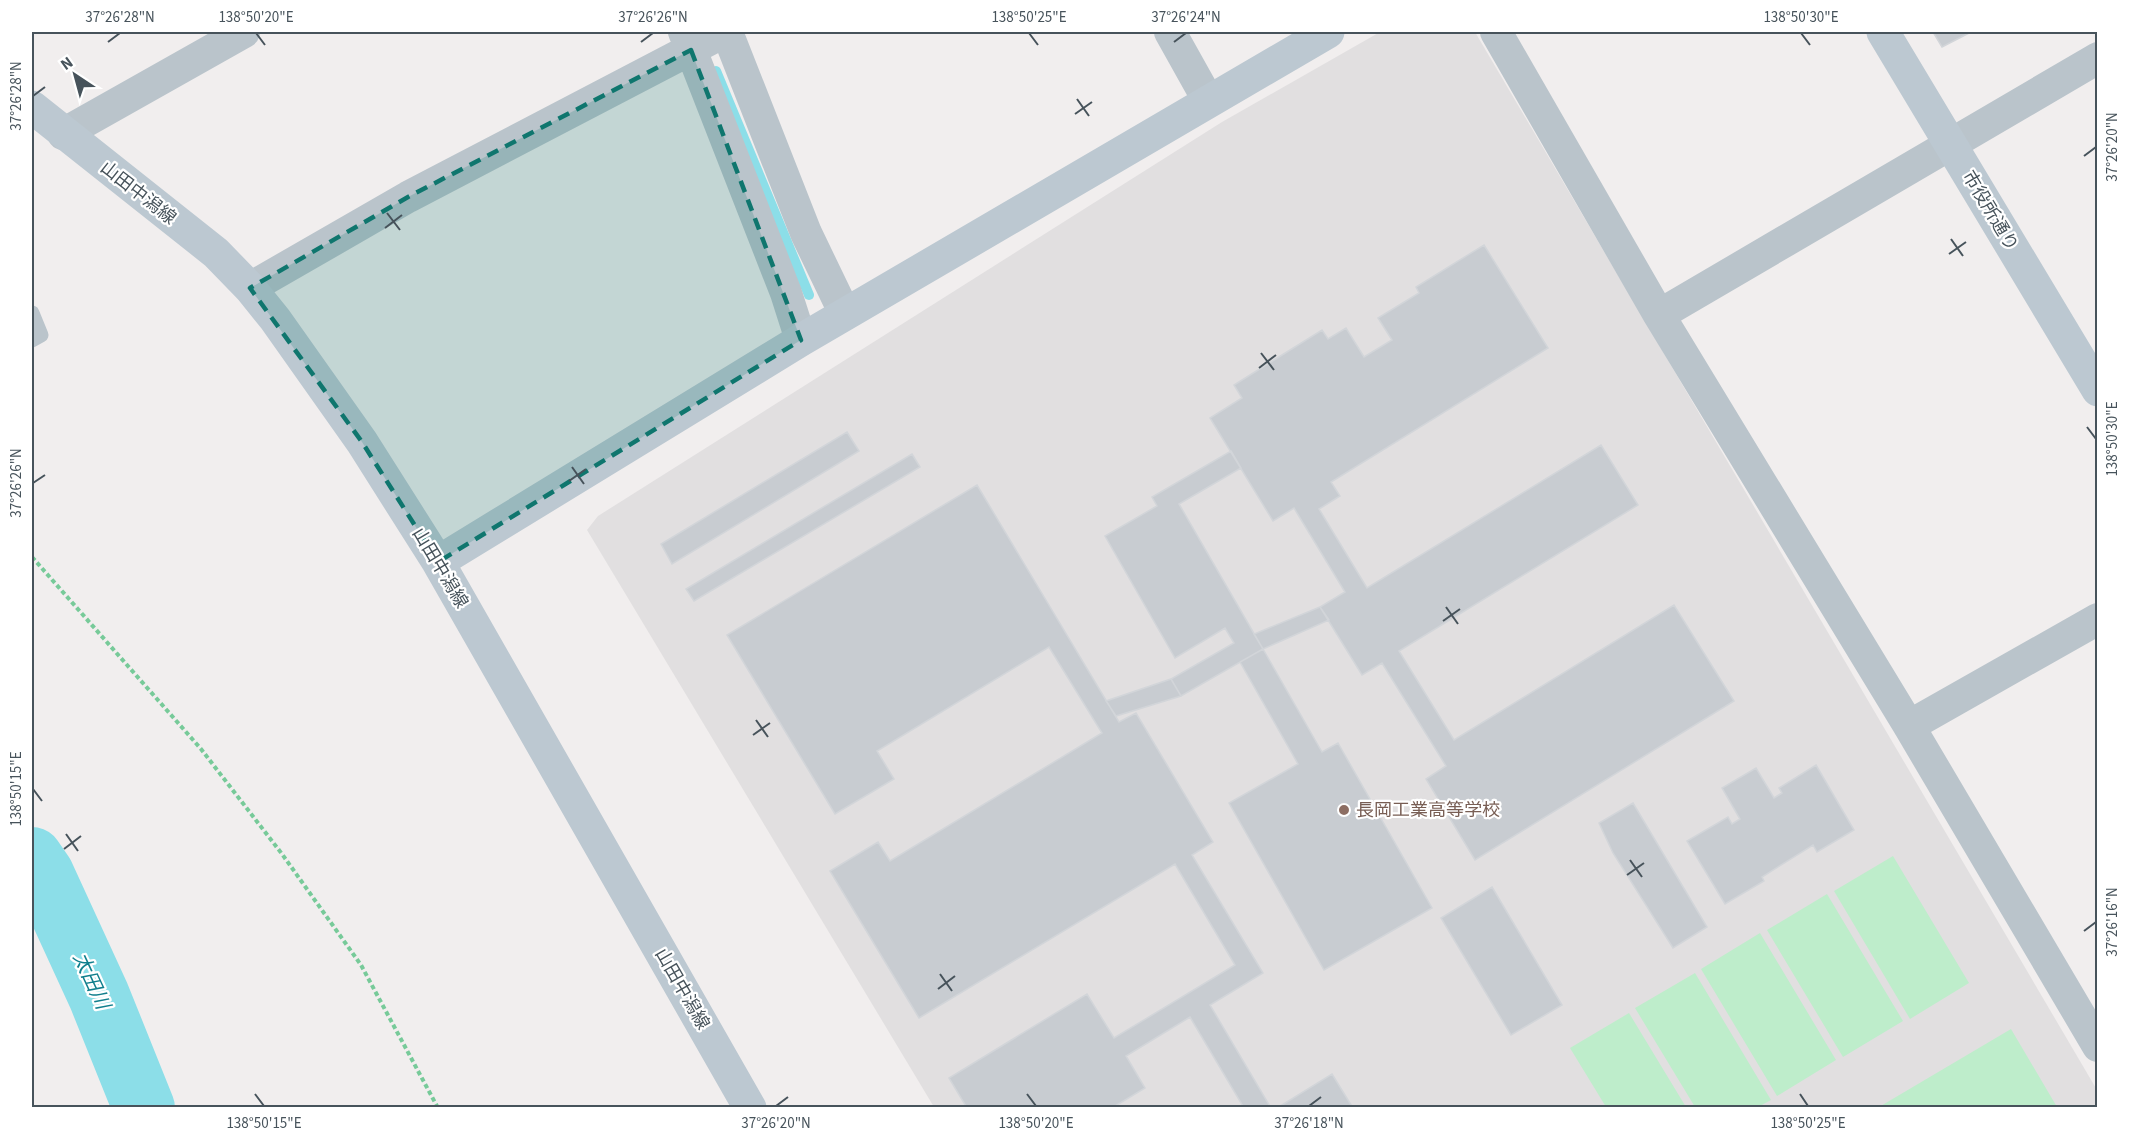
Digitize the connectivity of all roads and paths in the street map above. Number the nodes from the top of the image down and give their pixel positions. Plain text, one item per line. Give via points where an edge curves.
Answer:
1 (244, 32) edge
2 (726, 32) edge
3 (1170, 32) edge
4 (1328, 32) edge
5 (1496, 32) edge
6 (1883, 32) edge
7 (688, 41) edge
8 (2097, 58) edge
9 (1208, 100) junction
10 (32, 107) edge
11 (63, 134) junction
12 (1950, 145) junction
13 (250, 288) junction
14 (32, 313) edge
15 (845, 314) junction
16 (1659, 315) junction
17 (32, 340) edge
18 (801, 340) junction
19 (2097, 390) edge
20 (32, 557) edge
21 (438, 562) junction
22 (2097, 619) edge
23 (1909, 726) junction
24 (2097, 1046) edge
25 (438, 1107) edge
26 (750, 1107) edge

1 - 11 street
2 - 7 street
2 - 15 street via 806,233
3 - 9 street
4 - 9 street
5 - 16 street
6 - 12 street, 市役所通り
7 - 13 street
7 - 18 street
8 - 12 street
9 - 15 street
10 - 11 street, 山田中潟線
11 - 13 street, 山田中潟線 via 216,253
12 - 16 street
12 - 19 street, 市役所通り
13 - 21 street, 山田中潟線 via 362,441
14 - 17 lane via 41,336
15 - 18 street
16 - 23 street
18 - 21 street
20 - 25 path via 201,749 282,854 361,965
21 - 26 street, 山田中潟線
22 - 23 street
23 - 24 street

